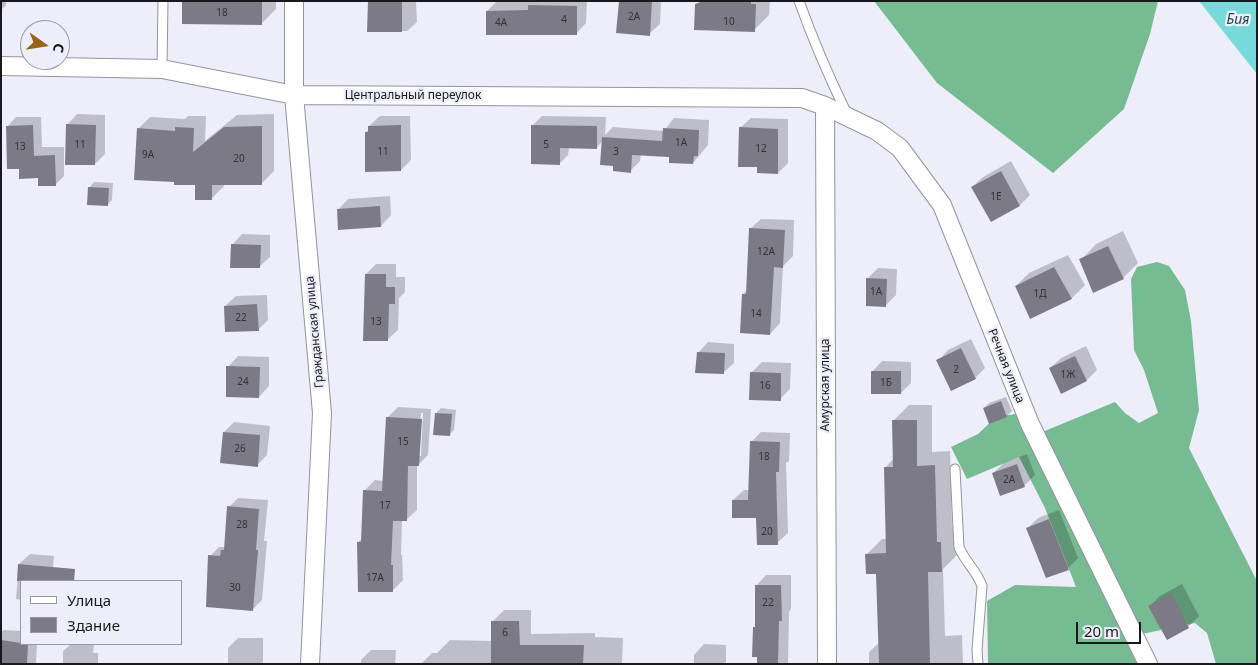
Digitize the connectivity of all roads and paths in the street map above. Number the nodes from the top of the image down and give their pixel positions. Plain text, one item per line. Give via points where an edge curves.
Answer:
1 (163, 1) edge
2 (294, 1) edge
3 (799, 1) edge
4 (1, 66) edge
5 (162, 69) junction
6 (294, 95) junction
7 (825, 106) junction
8 (848, 116) junction
9 (955, 469) dead end
10 (310, 664) edge
11 (827, 664) edge
12 (978, 664) edge
13 (1148, 664) edge

1 - 5 lane
2 - 6 street, Гражданская улица
3 - 8 lane via 822,62
4 - 5 street, Центральный переулок
5 - 6 street, Центральный переулок
6 - 7 street, Центральный переулок via 802,98
6 - 10 street, Гражданская улица via 322,413
7 - 8 street, Речная улица
7 - 11 street, Амурская улица
8 - 13 street, Речная улица via 900,148 942,205 1030,424
9 - 12 lane via 959,547 982,586

